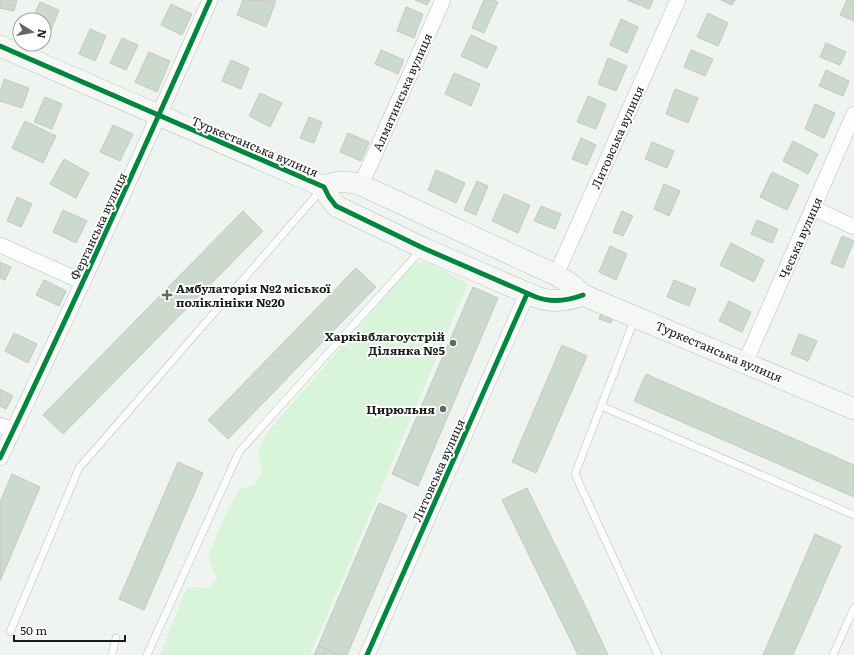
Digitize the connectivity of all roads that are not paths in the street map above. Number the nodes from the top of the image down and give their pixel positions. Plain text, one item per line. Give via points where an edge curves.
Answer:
1 (210, 0) edge
2 (443, 0) edge
3 (678, 0) edge
4 (0, 46) edge
5 (854, 114) edge
6 (159, 116) junction
7 (361, 185) junction
8 (324, 187) junction
9 (813, 208) junction
10 (854, 227) edge
11 (0, 245) edge
12 (423, 248) junction
13 (556, 275) junction
14 (84, 282) junction
15 (528, 294) junction
16 (583, 295) junction
17 (636, 316) junction
18 (746, 363) junction
19 (601, 406) junction
20 (854, 409) edge
21 (7, 428) edge
22 (0, 458) edge
23 (854, 515) edge
24 (854, 608) edge
25 (10, 632) dead end
26 (116, 638) dead end
27 (112, 655) edge
28 (147, 655) edge
29 (367, 655) edge
30 (658, 655) edge
31 (833, 655) edge

1 - 6 street, Ферганська вулиця
2 - 7 street, Алматинська вулиця
3 - 13 street, Литовська вулиця
4 - 6 street, Туркестанська вулиця
5 - 9 street, Чеська вулиця
6 - 8 street, Туркестанська вулиця
6 - 14 street, Ферганська вулиця
7 - 8 street, Туркестанська вулиця via 339,181
7 - 13 street, Туркестанська вулиця
8 - 12 street, Туркестанська вулиця via 336,206
8 - 25 lane via 79,468
9 - 10 street
9 - 18 street, Чеська вулиця
11 - 14 street
12 - 15 street, Туркестанська вулиця
12 - 28 lane via 239,452
13 - 16 street, Туркестанська вулиця
14 - 21 street, Ферганська вулиця
15 - 16 street, Туркестанська вулиця via 555,301
15 - 29 street, Литовська вулиця
16 - 17 street, Туркестанська вулиця
17 - 18 street, Туркестанська вулиця
17 - 19 lane
18 - 20 street, Туркестанська вулиця
19 - 23 lane
19 - 30 lane via 575,474
21 - 22 street, Ферганська вулиця
24 - 31 lane
26 - 27 lane

